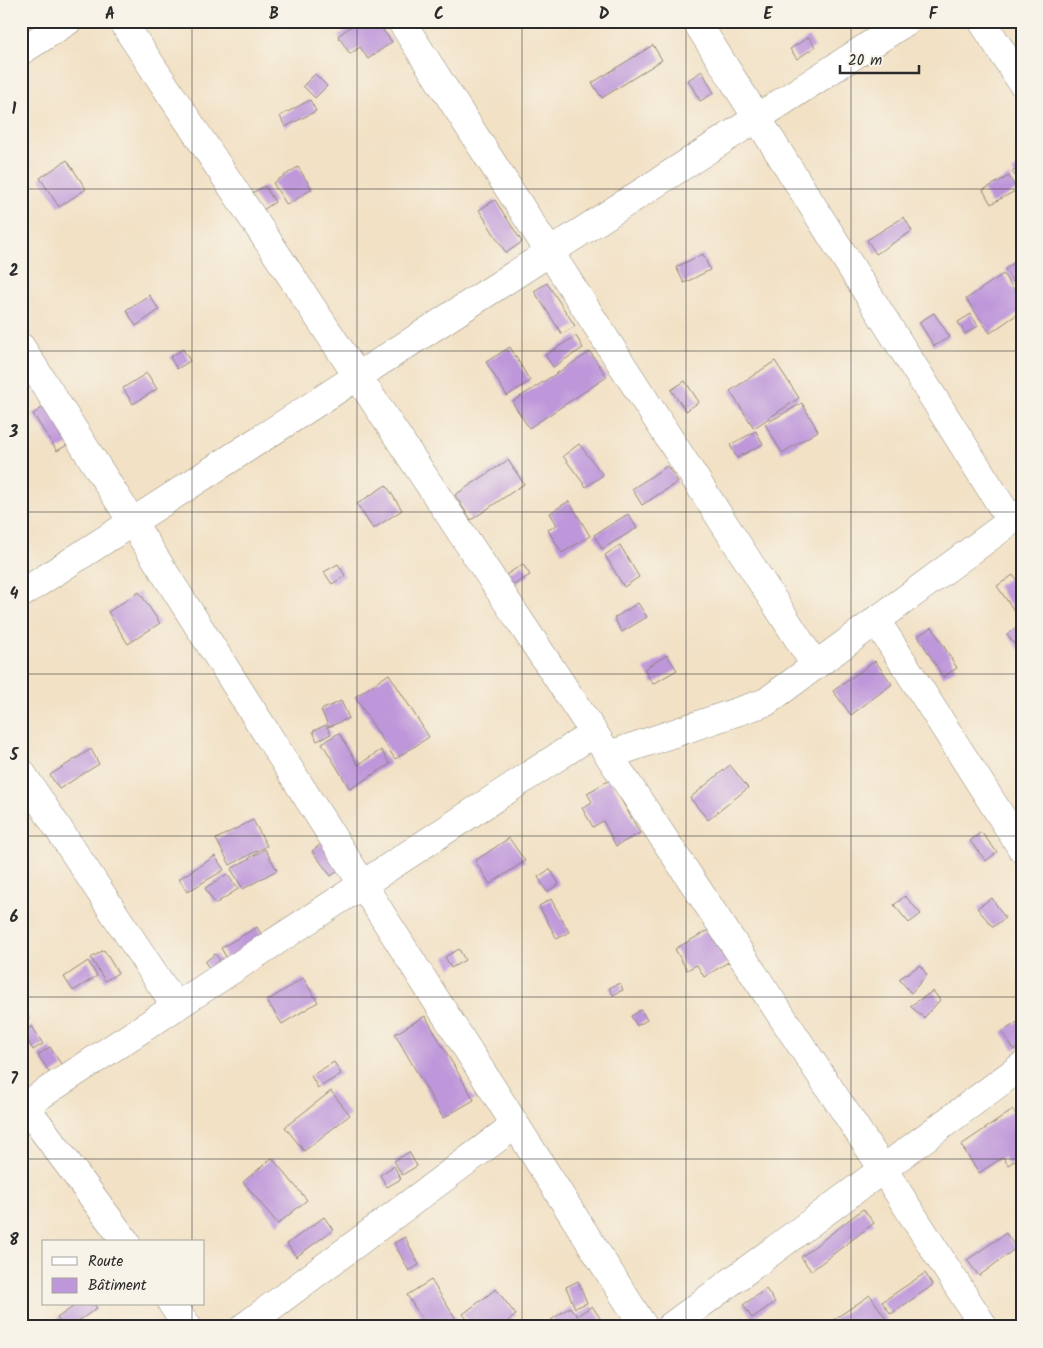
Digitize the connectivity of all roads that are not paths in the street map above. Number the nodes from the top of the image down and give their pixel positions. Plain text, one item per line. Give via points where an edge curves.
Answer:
1 (68, 21) edge
2 (122, 21) edge
3 (401, 21) edge
4 (696, 21) edge
5 (908, 21) edge
6 (982, 21) edge
7 (21, 51) edge
8 (1022, 83) edge
9 (757, 118) junction
10 (550, 252) junction
11 (21, 347) edge
12 (358, 376) junction
13 (1017, 517) edge
14 (133, 522) junction
15 (21, 594) edge
16 (876, 620) junction
17 (815, 665) junction
18 (601, 744) junction
19 (21, 772) edge
20 (1022, 849) edge
21 (363, 885) junction
22 (176, 1007) junction
23 (1022, 1066) edge
24 (23, 1107) edge
25 (515, 1125) junction
26 (883, 1169) junction
27 (124, 1240) edge
28 (173, 1306) edge
29 (188, 1327) edge
30 (244, 1327) edge
31 (644, 1327) edge
32 (670, 1327) edge
33 (984, 1327) edge

1 - 7 street
2 - 12 street
3 - 10 street
4 - 9 street
5 - 9 street
6 - 8 street
9 - 10 street
9 - 13 street
10 - 12 street
10 - 17 street
11 - 14 street
12 - 14 street
12 - 18 street
13 - 16 street
14 - 15 street
14 - 21 street
16 - 17 street
16 - 20 street
17 - 18 street via 766,702
18 - 21 street
18 - 26 street
19 - 22 street
21 - 22 street
21 - 25 street
22 - 24 street
23 - 26 street
24 - 27 street
25 - 30 street
25 - 31 street
26 - 32 street
26 - 33 street
28 - 29 street

